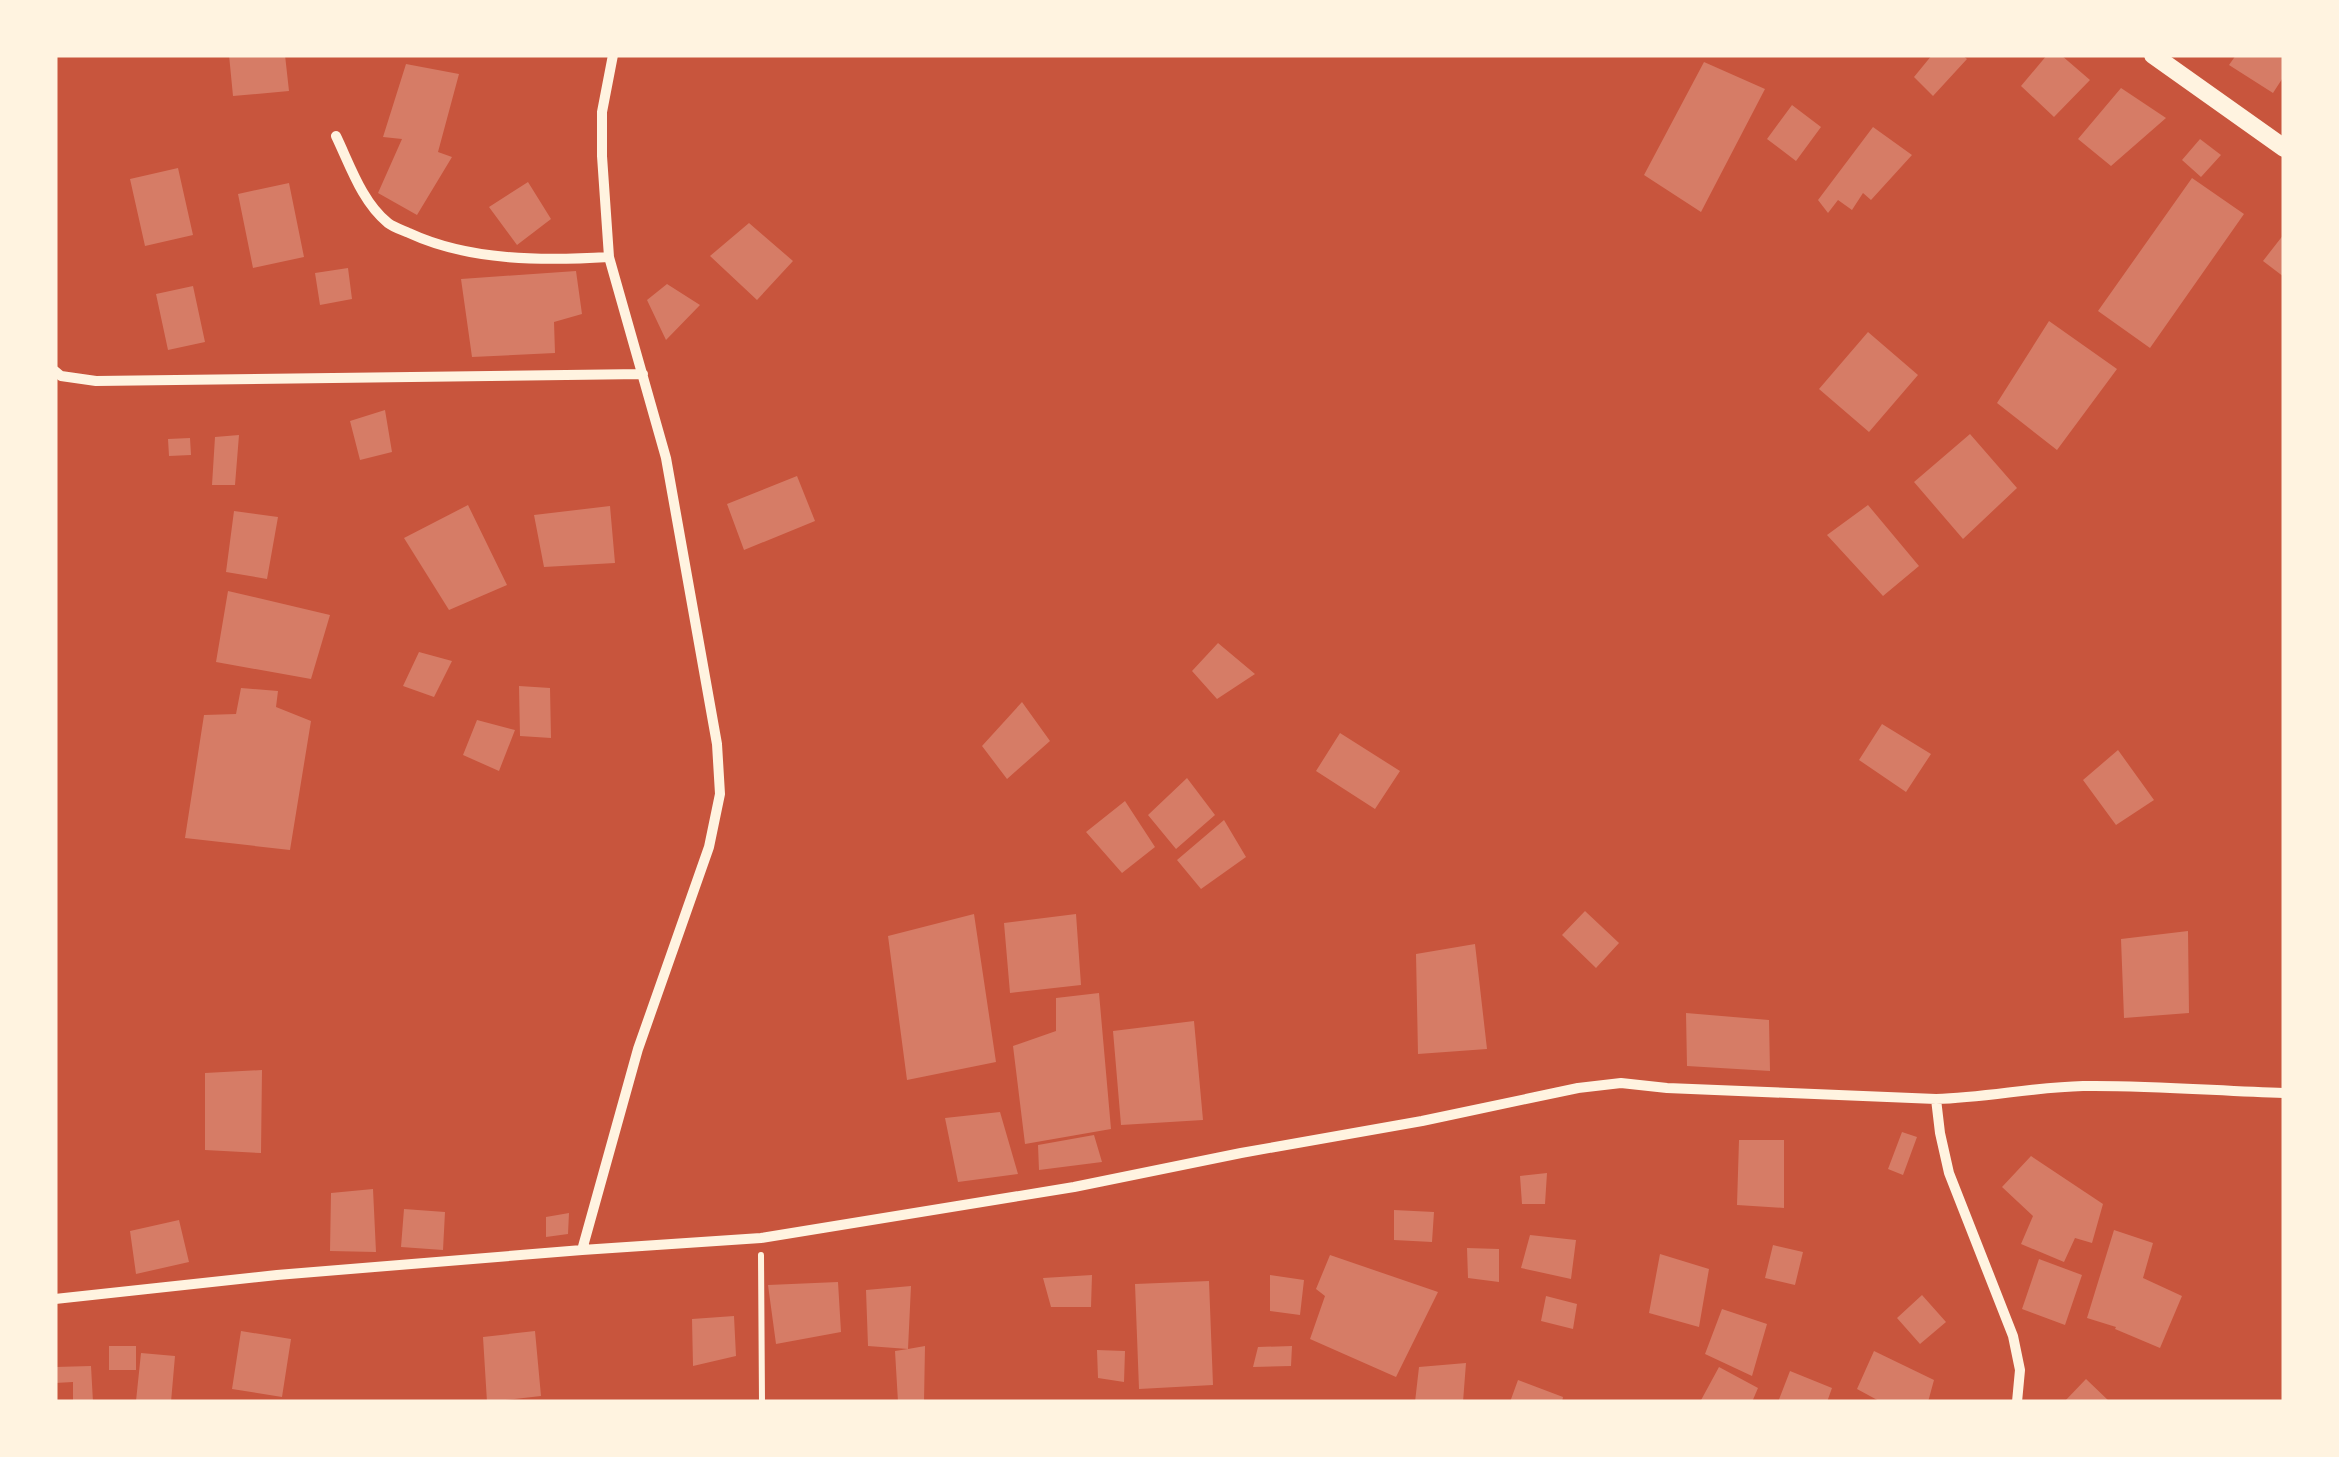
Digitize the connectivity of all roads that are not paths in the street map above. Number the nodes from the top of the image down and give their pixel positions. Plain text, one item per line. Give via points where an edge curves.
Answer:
1 (613, 55) edge
2 (2153, 55) edge
3 (336, 136) dead end
4 (2284, 148) edge
5 (609, 257) junction
6 (55, 371) edge
7 (643, 374) junction
8 (2284, 1092) edge
9 (1936, 1100) junction
10 (582, 1250) junction
11 (55, 1299) edge
12 (2017, 1402) edge

1 - 5 street via 602,112
2 - 4 street
3 - 5 street via 367,199 389,224 421,239 510,257
5 - 7 street
6 - 7 street via 96,381
7 - 10 street via 666,458 720,794
8 - 9 street via 2080,1086
9 - 10 street via 1621,1083 1074,1187 761,1238
9 - 12 street via 1949,1173 2013,1336
10 - 11 street

